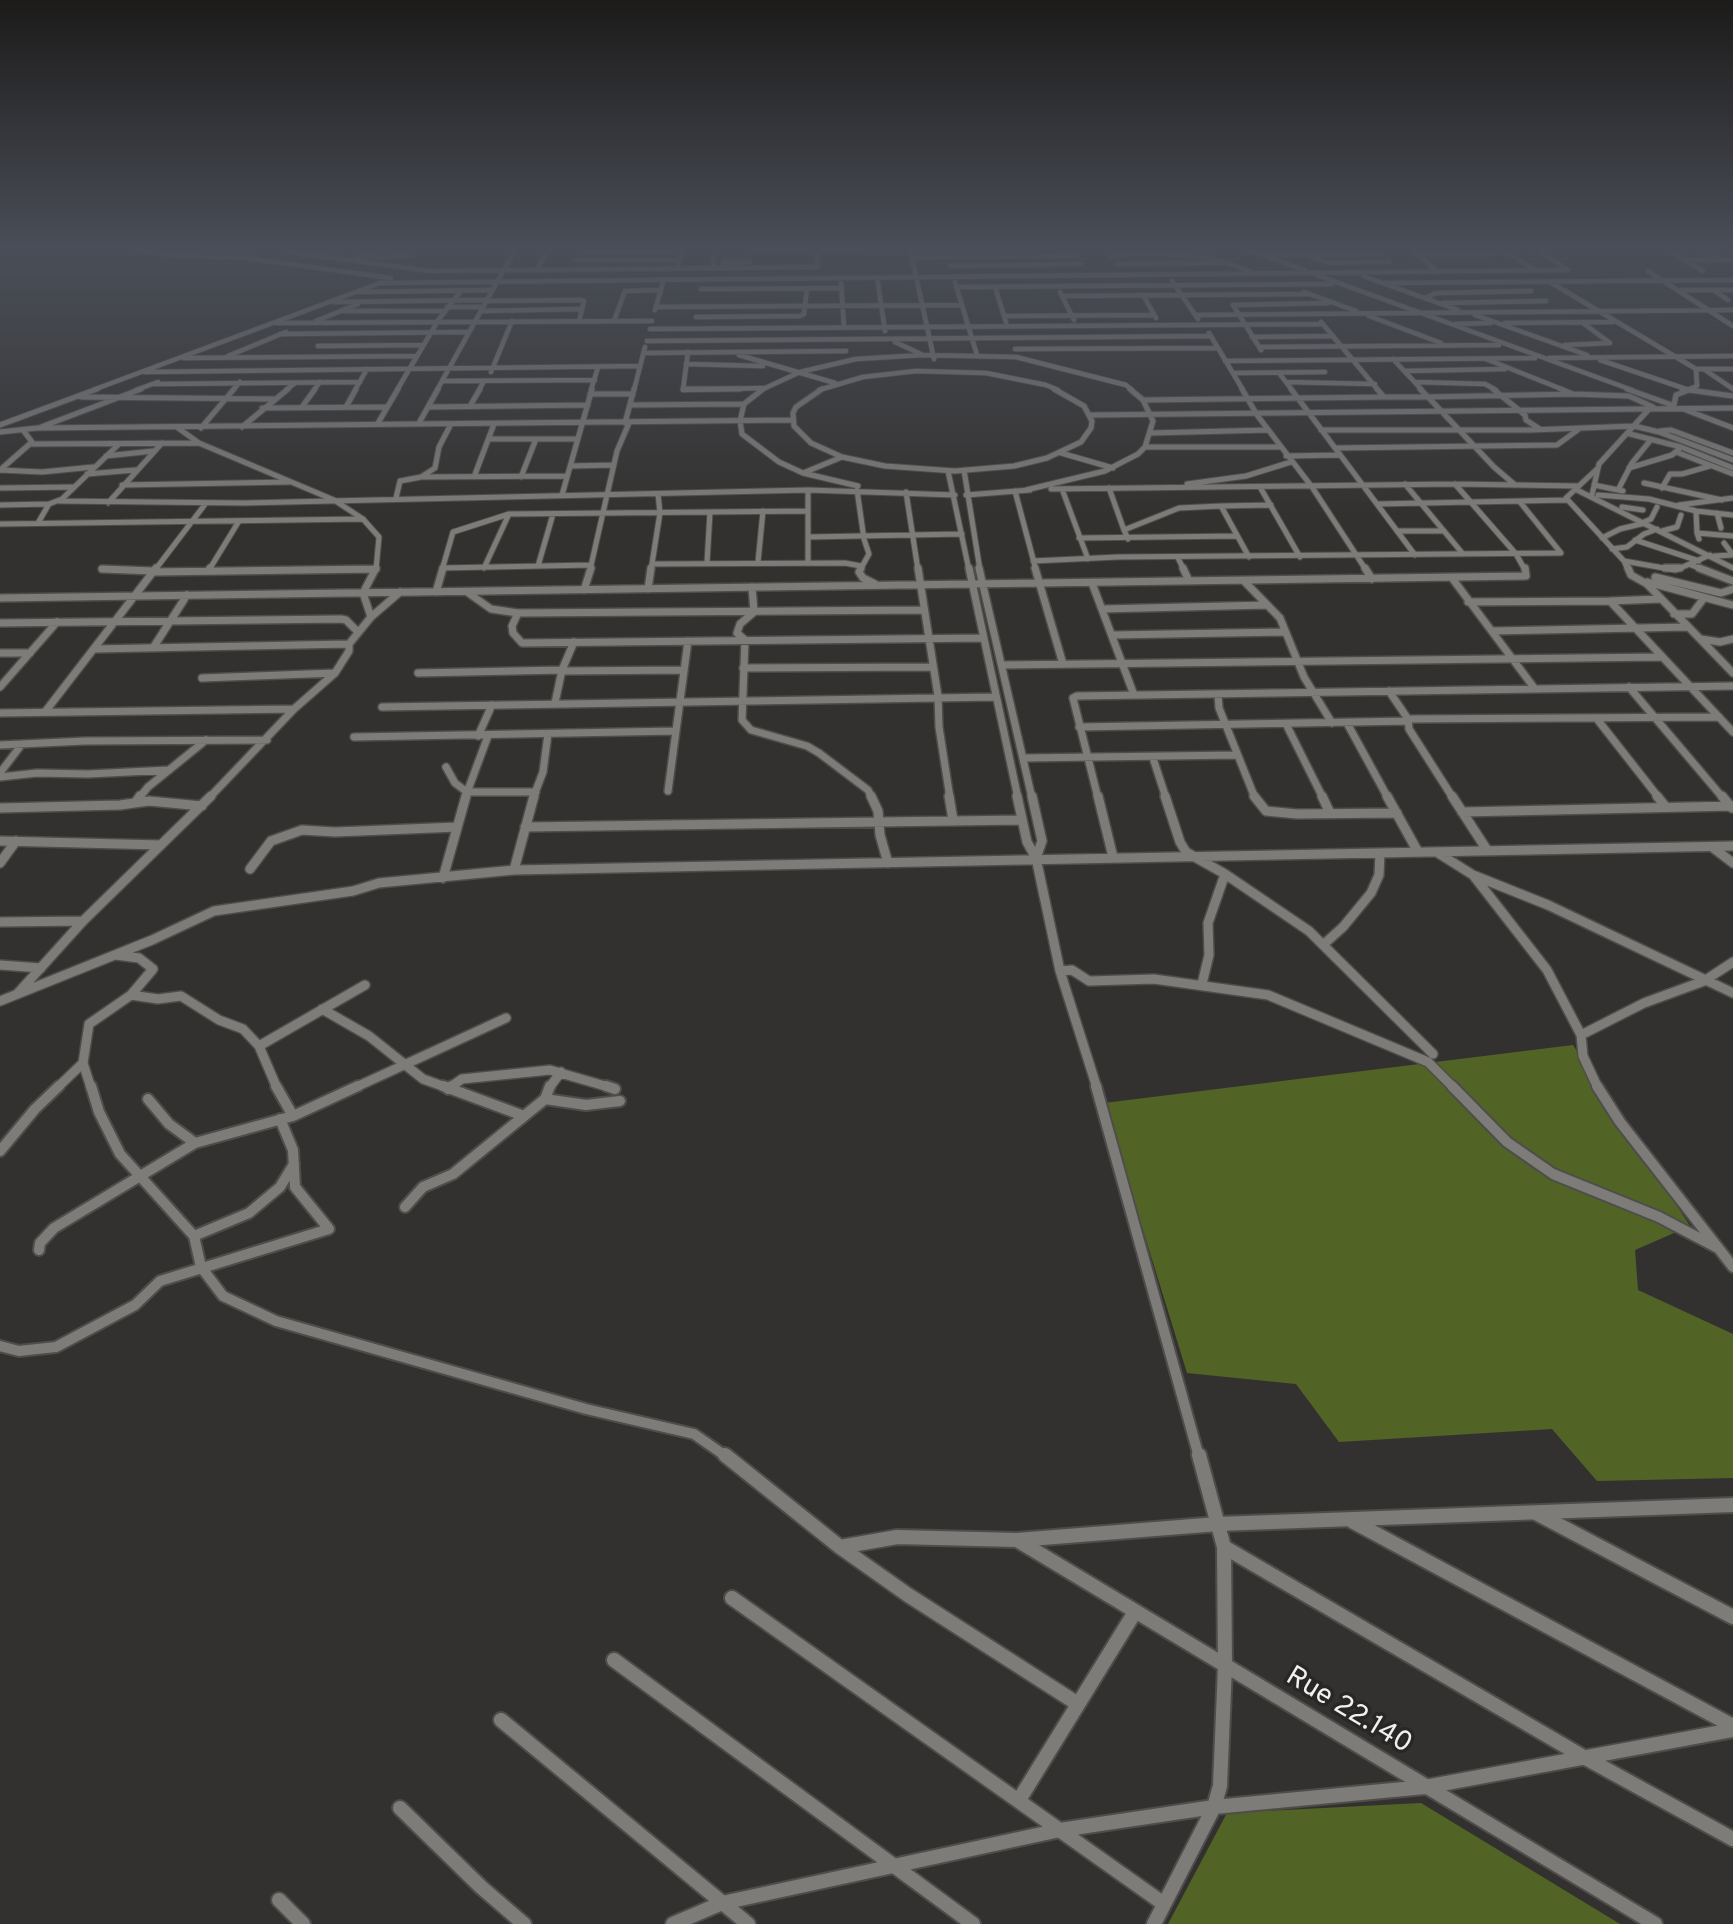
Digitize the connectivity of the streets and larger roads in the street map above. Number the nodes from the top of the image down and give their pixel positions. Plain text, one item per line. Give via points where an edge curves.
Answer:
1 (1078, 337) edge
2 (1252, 337) edge
3 (231, 338) edge
4 (271, 338) edge
5 (328, 338) edge
6 (427, 338) edge
7 (465, 338) edge
8 (505, 338) edge
9 (648, 338) edge
10 (971, 338) junction
11 (1008, 338) junction
12 (1039, 338) joint
13 (1047, 338) edge
14 (1211, 338) edge
15 (1335, 338) edge
16 (1426, 338) edge
17 (1489, 338) edge
18 (1539, 338) edge
19 (1603, 338) edge
20 (1642, 338) edge
21 (847, 339) junction
22 (886, 339) junction
23 (930, 339) junction
24 (687, 340) junction
25 (769, 340) joint
26 (647, 341) junction
27 (1506, 344) junction
28 (423, 345) junction
29 (1559, 345) junction
30 (318, 346) junction
31 (1448, 346) junction
32 (1259, 347) junction
33 (1342, 347) junction
34 (1218, 348) junction
35 (1015, 349) junction
36 (1081, 349) junction
37 (846, 351) junction
38 (688, 352) junction
39 (722, 352) junction
40 (644, 353) junction
41 (923, 355) junction
42 (933, 355) junction
43 (977, 355) junction
44 (416, 356) junction
45 (1674, 356) junction
46 (1733, 356) edge
47 (314, 357) junction
48 (1592, 357) junction
49 (177, 358) junction
50 (222, 358) junction
51 (1016, 358) junction
52 (1476, 358) junction
53 (1543, 358) junction
54 (1353, 359) junction
55 (1394, 359) junction
56 (1486, 359) junction
57 (1225, 360) junction
58 (1268, 360) junction
59 (1316, 360) junction
60 (844, 362) junction
61 (686, 364) junction
62 (1614, 365) junction
63 (640, 366) junction
64 (598, 367) junction
65 (492, 368) junction
66 (367, 369) junction
67 (409, 369) junction
68 (447, 369) junction
69 (1509, 369) junction
70 (1696, 369) junction
71 (1703, 369) junction
72 (1733, 369) edge
73 (314, 370) junction
74 (792, 370) junction
75 (936, 370) junction
76 (251, 371) junction
77 (1405, 371) junction
78 (139, 372) junction
79 (186, 372) junction
80 (800, 372) junction
81 (1325, 372) junction
82 (1233, 373) junction
83 (1279, 373) junction
84 (1594, 376) junction
85 (595, 380) junction
86 (1334, 380) junction
87 (443, 381) junction
88 (486, 381) junction
89 (320, 382) junction
90 (360, 382) junction
91 (1286, 382) junction
92 (1415, 382) junction
93 (239, 383) junction
94 (295, 383) junction
95 (835, 383) junction
96 (155, 384) junction
97 (1375, 384) junction
98 (764, 388) junction
99 (1733, 389) edge
100 (1686, 390) junction
101 (590, 394) junction
102 (633, 394) junction
103 (1573, 394) junction
104 (1502, 396) junction
105 (75, 397) junction
106 (121, 397) junction
107 (227, 397) junction
108 (1247, 397) junction
109 (1297, 397) junction
110 (1384, 397) junction
111 (1428, 397) junction
112 (1733, 397) edge
113 (275, 399) junction
114 (1143, 400) junction
115 (744, 404) junction
116 (588, 405) junction
117 (630, 405) junction
118 (470, 406) junction
119 (1677, 406) junction
120 (302, 407) junction
121 (346, 407) junction
122 (386, 407) junction
123 (428, 407) junction
124 (262, 408) junction
125 (1652, 408) junction
126 (1733, 408) edge
127 (1518, 411) junction
128 (1441, 412) junction
129 (1309, 414) junction
130 (1090, 415) junction
131 (1152, 415) junction
132 (1257, 415) junction
133 (792, 420) junction
134 (740, 421) junction
135 (378, 423) junction
136 (419, 423) junction
137 (627, 423) junction
138 (1722, 423) joint
139 (451, 424) junction
140 (494, 424) junction
141 (582, 424) junction
142 (0, 425) edge
143 (1733, 425) edge
144 (1634, 426) junction
145 (242, 427) junction
146 (37, 428) junction
147 (178, 428) junction
148 (201, 428) junction
149 (1458, 429) junction
150 (1540, 429) junction
151 (1579, 429) junction
152 (23, 430) junction
153 (1268, 430) junction
154 (1321, 430) junction
155 (0, 432) edge
156 (1659, 432) junction
157 (1151, 433) junction
158 (1630, 434) junction
159 (489, 439) junction
160 (536, 439) junction
161 (578, 439) junction
162 (1649, 442) dead end
163 (119, 443) junction
164 (162, 443) junction
165 (200, 443) junction
166 (30, 444) junction
167 (1475, 446) junction
168 (1145, 447) junction
169 (1280, 447) junction
170 (1335, 448) junction
171 (1679, 450) junction
172 (153, 451) junction
173 (1061, 453) junction
174 (1733, 453) edge
175 (105, 456) junction
176 (1286, 456) junction
177 (1340, 456) junction
178 (842, 457) junction
179 (1733, 460) edge
180 (1291, 462) junction
181 (614, 465) junction
182 (570, 466) junction
183 (1710, 466) junction
184 (93, 467) junction
185 (1113, 468) junction
186 (1598, 468) junction
187 (1629, 468) junction
188 (1733, 468) edge
189 (135, 470) junction
190 (964, 470) junction
191 (948, 471) junction
192 (803, 473) junction
193 (85, 474) junction
194 (1733, 474) edge
195 (1647, 475) dead end
196 (567, 476) junction
197 (421, 477) junction
198 (474, 477) junction
199 (522, 477) junction
200 (291, 482) junction
201 (1644, 483) junction
202 (1405, 484) junction
203 (1455, 484) junction
204 (1514, 484) junction
205 (122, 485) junction
206 (1594, 485) junction
207 (1363, 486) junction
208 (73, 487) junction
209 (1260, 487) junction
210 (1312, 487) junction
211 (1576, 487) junction
212 (0, 488) edge
213 (1109, 488) junction
214 (1175, 488) junction
215 (1662, 488) junction
216 (1062, 489) junction
217 (808, 490) junction
218 (857, 490) junction
219 (1027, 490) junction
220 (1619, 490) junction
221 (892, 491) junction
222 (1015, 491) junction
223 (906, 492) junction
224 (607, 494) junction
225 (658, 494) junction
226 (562, 495) junction
227 (954, 495) junction
228 (966, 495) junction
229 (1590, 495) junction
230 (1636, 495) junction
231 (396, 498) junction
232 (1733, 498) edge
233 (334, 499) junction
234 (1649, 499) junction
235 (1567, 500) junction
236 (1722, 500) junction
237 (59, 501) junction
238 (1520, 502) junction
239 (108, 503) junction
240 (206, 503) junction
241 (1472, 503) junction
242 (49, 504) junction
243 (1377, 504) junction
244 (1422, 504) junction
245 (0, 505) edge
246 (1271, 505) junction
247 (1672, 505) junction
248 (1221, 506) junction
249 (1613, 506) junction
250 (1657, 507) dead end
251 (1643, 510) dead end
252 (763, 511) junction
253 (808, 511) junction
254 (1696, 511) junction
255 (710, 512) junction
256 (660, 513) junction
257 (1717, 513) junction
258 (509, 514) junction
259 (553, 514) junction
260 (604, 514) junction
261 (1681, 515) dead end
262 (1733, 515) edge
263 (363, 519) junction
264 (239, 521) junction
265 (192, 522) junction
266 (38, 523) junction
267 (1645, 523) junction
268 (0, 524) edge
269 (1721, 528) dead end
270 (1124, 530) junction
271 (1659, 530) junction
272 (1398, 531) junction
273 (1444, 531) junction
274 (962, 534) junction
275 (864, 535) junction
276 (913, 535) junction
277 (1237, 536) junction
278 (1733, 536) edge
279 (808, 537) junction
280 (1080, 538) junction
281 (1602, 538) junction
282 (1128, 539) junction
283 (1635, 540) junction
284 (1724, 543) dead end
285 (1612, 549) junction
286 (1463, 554) junction
287 (1516, 554) junction
288 (1415, 555) junction
289 (1733, 555) edge
290 (1358, 556) junction
291 (1711, 556) junction
292 (1249, 557) junction
293 (1300, 557) junction
294 (1178, 558) junction
295 (1088, 559) junction
296 (1033, 561) junction
297 (1624, 561) junction
298 (1699, 561) junction
299 (758, 562) junction
300 (707, 563) junction
301 (808, 563) junction
302 (652, 564) junction
303 (591, 565) junction
304 (1691, 565) junction
305 (538, 566) junction
306 (861, 566) junction
307 (442, 568) junction
308 (484, 568) junction
309 (1733, 568) edge
310 (102, 569) dead end
311 (376, 569) junction
312 (1662, 569) junction
313 (208, 571) junction
314 (153, 572) junction
315 (1655, 577) junction
316 (1452, 578) junction
317 (1372, 579) junction
318 (1189, 581) junction
319 (1244, 581) junction
320 (1733, 581) edge
321 (1038, 583) junction
322 (1092, 583) junction
323 (1646, 583) junction
324 (971, 584) junction
325 (982, 584) junction
326 (920, 585) junction
327 (880, 586) junction
328 (752, 587) junction
329 (648, 589) junction
330 (1733, 589) edge
331 (584, 590) junction
332 (465, 591) junction
333 (400, 592) junction
334 (436, 592) junction
335 (363, 593) junction
336 (1721, 593) junction
337 (187, 595) junction
338 (135, 596) junction
339 (0, 598) edge
340 (1704, 598) junction
341 (1660, 599) junction
342 (1610, 601) junction
343 (1716, 601) junction
344 (1468, 602) junction
345 (1267, 606) junction
346 (1733, 606) edge
347 (1102, 609) junction
348 (924, 610) junction
349 (754, 612) junction
350 (518, 613) junction
351 (1674, 614) junction
352 (371, 617) junction
353 (171, 620) junction
354 (116, 621) junction
355 (57, 622) junction
356 (0, 623) edge
357 (1634, 627) junction
358 (1688, 627) junction
359 (1493, 631) junction
360 (358, 632) junction
361 (1285, 632) junction
362 (1112, 635) junction
363 (929, 638) junction
364 (984, 638) junction
365 (1700, 639) junction
366 (1733, 639) edge
367 (688, 640) junction
368 (745, 640) junction
369 (574, 642) junction
370 (349, 644) junction
371 (153, 648) junction
372 (94, 649) junction
373 (0, 653) edge
374 (30, 653) junction
375 (1510, 657) junction
376 (1662, 657) junction
377 (1298, 661) junction
378 (1122, 663) junction
379 (1063, 664) junction
380 (1002, 665) junction
381 (933, 667) junction
382 (743, 668) junction
383 (683, 670) junction
384 (562, 671) junction
385 (335, 673) junction
386 (418, 673) dead end
387 (1733, 673) edge
388 (202, 678) dead end
389 (1691, 686) junction
390 (1733, 686) edge
391 (0, 687) edge
392 (1629, 687) junction
393 (1535, 689) junction
394 (1389, 691) junction
395 (1313, 693) junction
396 (1218, 694) junction
397 (1133, 695) junction
398 (938, 696) junction
399 (996, 697) junction
400 (680, 700) junction
401 (741, 700) junction
402 (555, 703) junction
403 (492, 705) junction
404 (382, 707) dead end
405 (294, 709) junction
406 (45, 712) junction
407 (0, 713) edge
408 (1719, 716) junction
409 (1656, 718) junction
410 (1597, 719) junction
411 (1408, 720) junction
412 (1332, 723) junction
413 (1347, 723) junction
414 (1225, 724) junction
415 (1286, 724) junction
416 (1079, 727) junction
417 (676, 731) junction
418 (1733, 732) edge
419 (548, 734) junction
420 (478, 736) junction
421 (488, 736) junction
422 (354, 737) dead end
423 (205, 740) junction
424 (267, 740) junction
425 (22, 744) junction
426 (0, 745) edge
427 (1237, 755) junction
428 (1087, 757) junction
429 (1023, 758) junction
430 (1153, 758) junction
431 (446, 767) dead end
432 (169, 769) junction
433 (0, 775) edge
434 (668, 791) dead end
435 (467, 792) junction
436 (536, 792) junction
437 (135, 803) junction
438 (202, 806) junction
439 (0, 807) edge
440 (1664, 807) junction
441 (1732, 807) edge
442 (1462, 812) junction
443 (1330, 813) junction
444 (1396, 813) junction
445 (953, 820) junction
446 (1022, 820) junction
447 (880, 822) junction
448 (457, 827) junction
449 (525, 827) junction
450 (0, 841) edge
451 (16, 841) junction
452 (161, 845) junction
453 (1733, 846) edge
454 (1712, 847) junction
455 (1487, 850) junction
456 (1418, 852) junction
457 (1437, 852) junction
458 (1380, 853) junction
459 (1113, 857) junction
460 (1190, 857) junction
461 (1036, 858) junction
462 (0, 863) edge
463 (888, 863) junction
464 (1733, 863) edge
465 (250, 869) dead end
466 (514, 870) junction
467 (1225, 874) junction
468 (1473, 875) junction
469 (443, 878) junction
470 (83, 921) junction
471 (0, 922) edge
472 (1324, 944) junction
473 (114, 954) junction
474 (1733, 962) edge
475 (0, 965) edge
476 (41, 968) junction
477 (1060, 971) junction
478 (1704, 981) junction
479 (1202, 984) junction
480 (365, 985) dead end
481 (1733, 993) edge
482 (131, 995) junction
483 (15, 996) junction
484 (0, 1002) edge
485 (322, 1009) junction
486 (506, 1018) dead end
487 (1581, 1035) junction
488 (259, 1046) junction
489 (1433, 1054) dead end
490 (83, 1063) junction
491 (407, 1066) junction
492 (561, 1072) junction
493 (448, 1089) junction
494 (615, 1089) dead end
495 (148, 1099) dead end
496 (545, 1100) junction
497 (620, 1101) dead end
498 (293, 1116) junction
499 (524, 1116) junction
500 (280, 1119) junction
501 (195, 1143) junction
502 (0, 1151) edge
503 (295, 1162) junction
504 (141, 1177) junction
505 (405, 1207) dead end
506 (194, 1236) junction
507 (1716, 1247) junction
508 (39, 1250) dead end
509 (1733, 1267) edge
510 (201, 1268) junction
511 (0, 1346) edge
512 (1733, 1505) edge
513 (1534, 1512) junction
514 (1351, 1521) junction
515 (1218, 1524) junction
516 (1017, 1540) junction
517 (1224, 1547) junction
518 (840, 1548) junction
519 (732, 1598) dead end
520 (1135, 1612) junction
521 (1733, 1617) edge
522 (614, 1660) dead end
523 (1225, 1666) junction
524 (1078, 1704) junction
525 (501, 1720) dead end
526 (1733, 1728) edge
527 (1582, 1756) junction
528 (1425, 1787) junction
529 (1018, 1800) junction
530 (1214, 1807) junction
531 (400, 1808) dead end
532 (1060, 1829) junction
533 (1733, 1839) edge
534 (894, 1866) junction
535 (279, 1900) dead end
536 (722, 1903) junction
537 (1164, 1904) junction
538 (303, 1924) edge
539 (524, 1924) edge
540 (673, 1924) edge
541 (748, 1924) edge
542 (973, 1924) edge
543 (1154, 1924) edge
544 (1655, 1924) edge

1 - 36 street
2 - 32 street
3 - 49 street
4 - 50 street
5 - 30 street
6 - 28 street
7 - 68 street
8 - 65 street
9 - 26 street
10 - 11 street
10 - 23 street
10 - 43 street
11 - 12 street
11 - 35 street
12 - 13 street
14 - 34 street
15 - 33 street
16 - 31 street
17 - 27 street
18 - 29 street
19 - 29 street via 1610,343
20 - 45 street
21 - 22 street
21 - 25 street
21 - 37 street
22 - 23 street
22 - 41 street
23 - 42 street
24 - 25 street
24 - 26 street
24 - 39 street
26 - 40 street
27 - 31 street
27 - 53 street
28 - 30 street
28 - 44 street
29 - 48 street
30 - 47 street
31 - 33 street
31 - 52 street
32 - 33 street
32 - 58 street
33 - 54 street
34 - 36 street
34 - 57 street
35 - 36 street
35 - 51 street
37 - 39 street
37 - 60 street
38 - 39 street
38 - 40 street
38 - 61 street
39 - 74 street
40 - 63 street
41 - 42 street
41 - 60 street
42 - 43 street
42 - 75 street
43 - 51 street
44 - 47 street
44 - 67 street
45 - 46 street
45 - 48 street
45 - 70 street
47 - 50 street
47 - 73 street
48 - 53 street
48 - 62 street
49 - 50 street
49 - 78 street
51 - 114 street via 1126,385
52 - 55 street
52 - 56 street
53 - 56 street
53 - 84 street
54 - 55 street
54 - 59 street
54 - 97 street
55 - 77 street
56 - 69 street
57 - 58 street
57 - 82 street
58 - 59 street
59 - 81 street
60 - 80 street
61 - 74 street
61 - 98 street via 683,390
62 - 84 street
62 - 100 street
63 - 64 street
63 - 102 street
64 - 65 street
64 - 85 street
65 - 68 street
65 - 88 street
66 - 67 street
66 - 73 street
66 - 90 street
67 - 68 street
67 - 122 street
68 - 87 street
69 - 77 street
69 - 103 street
70 - 71 street
70 - 100 street via 1697,386
71 - 72 street
71 - 99 street
73 - 76 street
74 - 80 street
75 - 95 street
75 - 130 street via 1006,375 1039,383 1077,400
76 - 79 street
76 - 93 street
77 - 92 street
78 - 79 street
78 - 105 street
79 - 96 street
80 - 95 street
80 - 98 street
81 - 83 street
81 - 86 street
82 - 83 street
82 - 108 street
83 - 91 street
84 - 119 street
85 - 88 street
85 - 101 street
86 - 91 street
86 - 97 street
87 - 88 street
87 - 123 street
88 - 118 street
89 - 90 street
89 - 94 street
89 - 120 street
90 - 121 street
91 - 109 street
92 - 104 street via 1481,383
92 - 111 street
93 - 94 street
93 - 96 street
93 - 107 street
94 - 113 street
95 - 133 street via 802,400
96 - 106 street
97 - 110 street
98 - 115 street
100 - 112 street
100 - 119 street via 1676,395
101 - 102 street
101 - 116 street
102 - 117 street
103 - 104 street
103 - 125 street via 1629,396
104 - 111 street
104 - 127 street
105 - 106 street
105 - 142 street
106 - 107 street
106 - 146 street
107 - 113 street
107 - 148 street
108 - 109 street
108 - 114 street
108 - 132 street
109 - 110 street
109 - 129 street
110 - 111 street
111 - 128 street
113 - 124 street
114 - 131 street
115 - 117 street
115 - 134 street
116 - 118 street
116 - 141 street
117 - 137 street
118 - 123 street
119 - 125 street
119 - 126 street
119 - 138 street
120 - 121 street
120 - 124 street
121 - 122 street
122 - 135 street
123 - 136 street
124 - 145 street
125 - 127 street
125 - 144 street
127 - 128 street
127 - 150 street
128 - 129 street
128 - 149 street
129 - 132 street
129 - 154 street
130 - 131 street
130 - 173 street via 1088,435
131 - 132 street
131 - 157 street
132 - 153 street
133 - 134 street
133 - 178 street via 803,438
134 - 137 street
134 - 192 street via 742,434 779,462
135 - 136 street
135 - 145 street
136 - 139 street
137 - 141 street
137 - 181 street
138 - 143 street
139 - 140 street
139 - 197 street via 435,468
140 - 141 street
140 - 159 street
141 - 161 street
144 - 151 street
144 - 156 street
144 - 158 street
145 - 148 street
146 - 147 street
146 - 152 street
147 - 148 street
147 - 165 street
149 - 150 street
149 - 154 street
149 - 167 street
150 - 151 street
151 - 167 street via 1557,444
152 - 155 street
152 - 166 street
153 - 157 street
153 - 169 street
154 - 170 street
156 - 174 street via 1671,430
156 - 179 street
157 - 168 street
158 - 171 street
158 - 186 street
159 - 160 street
159 - 198 street
160 - 161 street
160 - 199 street
161 - 182 street
162 - 187 street
163 - 164 street
163 - 166 street
163 - 175 street
164 - 165 street
164 - 172 street
165 - 200 street
166 - 184 street via 0,470
167 - 170 street
167 - 204 street
168 - 169 street
168 - 185 street
169 - 176 street
170 - 177 street
171 - 183 street
171 - 187 street
171 - 188 street
172 - 175 street
172 - 189 street
173 - 185 street
173 - 190 street via 1014,466
175 - 184 street
176 - 177 street
176 - 180 street
177 - 207 street
178 - 191 street
178 - 192 street
180 - 210 street
180 - 214 street via 1245,476
181 - 182 street
181 - 224 street
182 - 196 street
183 - 194 street
183 - 215 street via 1670,474
184 - 193 street
185 - 219 street
186 - 206 street
186 - 211 street
187 - 220 street
189 - 193 street
189 - 205 street
190 - 191 street
190 - 228 street
191 - 227 street
192 - 221 street
193 - 208 street
195 - 201 street
196 - 199 street
196 - 226 street
197 - 198 street
197 - 231 street via 400,481
198 - 199 street
200 - 205 street
200 - 233 street
201 - 215 street
201 - 230 street
202 - 203 street
202 - 207 street
202 - 244 street
203 - 204 street
203 - 241 street
204 - 211 street
205 - 239 street
206 - 220 street
206 - 229 street
207 - 210 street
207 - 243 street
208 - 212 street
208 - 237 street
209 - 210 street
209 - 214 street
209 - 246 street
210 - 290 street
211 - 229 street
211 - 235 street
213 - 214 street
213 - 216 street
213 - 270 street
215 - 236 street
216 - 219 street
216 - 280 street
217 - 218 street
217 - 225 street
217 - 253 street
218 - 221 street
218 - 275 street
219 - 222 street
220 - 230 street
221 - 223 street
222 - 228 street
222 - 296 street
223 - 227 street
223 - 276 street
224 - 225 street
224 - 226 street
224 - 260 street
225 - 256 street
226 - 231 street
227 - 274 street
228 - 325 street
229 - 234 street
229 - 249 street
230 - 234 street
231 - 233 street
232 - 236 street
233 - 240 street
233 - 263 street
234 - 247 street
235 - 238 street
235 - 281 street
236 - 247 street
237 - 239 street
237 - 242 street
238 - 241 street
238 - 287 street via 1562,551
239 - 240 street
240 - 265 street
241 - 244 street
241 - 287 street
242 - 245 street
242 - 266 street
243 - 244 street
243 - 272 street
244 - 273 street
246 - 248 street
246 - 293 street
247 - 254 street
248 - 270 street via 1179,508
248 - 277 street
249 - 251 street
249 - 267 street
250 - 267 street
252 - 253 street
252 - 255 street
252 - 299 street
253 - 279 street
254 - 257 street
254 - 278 street via 1698,536
255 - 256 street
255 - 300 street
256 - 260 street
256 - 302 street
257 - 262 street
257 - 269 street
258 - 259 street
258 - 307 street via 453,532
258 - 308 street
259 - 260 street
259 - 305 street
260 - 303 street
261 - 271 street via 1677,527
263 - 264 street
263 - 311 street via 379,537
264 - 265 street
264 - 313 street
265 - 266 street
265 - 314 street
266 - 268 street
267 - 271 street
267 - 281 street
270 - 282 street
271 - 283 street
271 - 291 street
272 - 273 street
272 - 288 street
273 - 286 street
274 - 276 street
274 - 324 street
275 - 276 street
275 - 279 street
275 - 306 street via 869,554
276 - 326 street
277 - 282 street
277 - 292 street
279 - 301 street
280 - 282 street
280 - 295 street
281 - 285 street
283 - 285 street via 1627,547
283 - 298 street
284 - 289 street
285 - 297 street
286 - 287 street
286 - 288 street
287 - 316 street via 1526,576
288 - 290 street
289 - 291 street
290 - 293 street
290 - 317 street
291 - 298 street
291 - 309 street
292 - 293 street
292 - 294 street
294 - 295 street
294 - 318 street
295 - 296 street
296 - 321 street
297 - 312 street
297 - 323 street via 1631,575
298 - 304 street
299 - 300 street
299 - 301 street
300 - 302 street
301 - 306 street
302 - 329 street
303 - 305 street
303 - 331 street
304 - 312 street
304 - 320 street
305 - 308 street
306 - 327 street via 863,578
307 - 308 street
307 - 334 street
310 - 314 street
311 - 313 street
311 - 335 street
312 - 315 street
313 - 314 street
314 - 338 street
315 - 323 street
315 - 336 street
316 - 317 street
316 - 344 street
317 - 319 street
318 - 319 street
318 - 322 street
319 - 345 street
321 - 322 street
321 - 325 street
321 - 379 street
322 - 347 street
323 - 340 street
323 - 341 street
324 - 325 street
324 - 326 street
324 - 364 street
325 - 380 street
326 - 327 street
326 - 348 street
327 - 328 street
328 - 329 street
328 - 349 street
329 - 331 street
330 - 336 street
331 - 332 street
332 - 334 street
332 - 350 street via 491,609
333 - 334 street
333 - 335 street
333 - 352 street
335 - 337 street
335 - 352 street
336 - 343 street
337 - 338 street
337 - 353 street
338 - 339 street
338 - 354 street
340 - 343 street
340 - 351 street via 1692,614
341 - 342 street
341 - 351 street
342 - 344 street
342 - 357 street
343 - 346 street
344 - 359 street
345 - 347 street
345 - 361 street via 1280,618
347 - 362 street
348 - 349 street
348 - 363 street
349 - 350 street
349 - 368 street via 738,627 737,633
350 - 369 street via 512,626 522,643
351 - 358 street
352 - 360 street
353 - 354 street
353 - 360 street via 341,619
353 - 371 street
354 - 355 street
354 - 372 street
355 - 356 street
355 - 374 street
357 - 358 street
357 - 359 street
357 - 376 street
358 - 365 street
359 - 375 street
360 - 370 street
361 - 362 street
361 - 377 street
362 - 378 street
363 - 364 street
363 - 368 street
363 - 381 street
364 - 399 street
365 - 366 street
365 - 387 street
367 - 368 street
367 - 369 street
367 - 383 street
368 - 382 street
369 - 384 street
370 - 371 street
370 - 385 street
371 - 372 street
372 - 406 street
373 - 374 street
374 - 391 street
375 - 376 street
375 - 377 street
375 - 393 street
376 - 389 street
377 - 378 street
377 - 395 street
378 - 379 street
378 - 397 street
379 - 380 street
380 - 429 street
381 - 382 street
381 - 398 street
382 - 401 street
383 - 384 street
383 - 400 street
384 - 386 street
384 - 402 street
385 - 388 street
385 - 405 street
389 - 390 street
389 - 392 street
389 - 408 street
392 - 393 street
392 - 409 street
393 - 394 street
394 - 395 street
394 - 411 street
395 - 396 street
395 - 412 street
396 - 397 street
396 - 414 street
397 - 416 street via 1074,697
398 - 399 street
398 - 401 street
398 - 445 street
399 - 446 street
400 - 401 street
400 - 402 street
400 - 417 street
401 - 447 street via 744,724 807,746 841,767 870,792
402 - 403 street
403 - 404 street
403 - 420 street
405 - 406 street
405 - 424 street
406 - 407 street
408 - 409 street
408 - 418 street
409 - 410 street
409 - 441 street
410 - 411 street
410 - 440 street
411 - 413 street
411 - 442 street via 1409,729
412 - 413 street
412 - 415 street
413 - 444 street
414 - 415 street
414 - 416 street
414 - 427 street
415 - 443 street
416 - 428 street
417 - 419 street
417 - 434 street
419 - 421 street
419 - 436 street
420 - 421 street
420 - 422 street
421 - 435 street
423 - 424 street
423 - 425 street
423 - 432 street
424 - 438 street
425 - 426 street
425 - 433 street
427 - 430 street
427 - 443 street via 1255,800 1266,811
428 - 429 street
428 - 430 street
428 - 459 street
429 - 461 street via 1042,841
430 - 460 street via 1180,842
431 - 435 street
432 - 433 street
432 - 437 street
435 - 436 street
435 - 448 street
436 - 449 street
437 - 438 street
437 - 439 street
438 - 452 street
440 - 441 street
440 - 442 street
442 - 455 street
443 - 444 street
444 - 456 street
445 - 446 street
445 - 447 street
446 - 461 street
447 - 449 street
447 - 463 street
448 - 465 street via 302,830 271,841
448 - 469 street
449 - 466 street
450 - 451 street
451 - 452 street
451 - 462 street
452 - 470 street
453 - 454 street
454 - 455 street
454 - 464 street
455 - 457 street
456 - 457 street
456 - 458 street
457 - 468 street
458 - 460 street
458 - 472 street via 1371,893
459 - 460 street
459 - 461 street
460 - 467 street
461 - 463 street
461 - 477 street
463 - 466 street
466 - 469 street
467 - 472 street
467 - 479 street via 1208,923 1209,955
468 - 478 street via 1548,905
468 - 487 street via 1547,970
469 - 473 street via 379,883 353,891 214,911
470 - 471 street
470 - 476 street
472 - 489 street
473 - 482 street via 139,958 153,969
473 - 483 street
474 - 478 street
475 - 476 street
476 - 483 street
477 - 479 street via 1072,970 1089,981 1154,979
477 - 515 street via 1101,1101
478 - 481 street
478 - 487 street via 1644,1003
479 - 507 street via 1276,997 1416,1055 1529,1159
480 - 485 street
482 - 488 street via 186,998 243,1029
482 - 490 street via 89,1024
483 - 484 street
485 - 488 street
485 - 491 street via 369,1036
486 - 491 street
487 - 507 street via 1592,1079 1644,1156
488 - 498 street
490 - 502 street
490 - 504 street via 99,1112 120,1154
491 - 493 street via 423,1079
491 - 498 street
492 - 493 street via 462,1079
492 - 494 street
492 - 496 street
493 - 499 street
495 - 501 street via 169,1124
496 - 497 street via 586,1105
496 - 499 street
498 - 500 street
499 - 505 street via 453,1174 423,1187
500 - 501 street
500 - 503 street
501 - 504 street
503 - 506 street via 280,1187 249,1213
503 - 510 street via 295,1187 329,1229
504 - 506 street
504 - 508 street via 54,1228
506 - 510 street
507 - 509 street
510 - 511 street via 160,1281 135,1305 56,1347 19,1350
510 - 518 street via 223,1296 276,1321 561,1402 694,1434
512 - 513 street
513 - 514 street
513 - 521 street
514 - 515 street
514 - 526 street
515 - 516 street
515 - 517 street
516 - 518 street via 897,1537
516 - 520 street, Rue 22.140
517 - 523 street
517 - 527 street
518 - 524 street
519 - 529 street
520 - 523 street, Rue 22.140
520 - 524 street
522 - 534 street
523 - 528 street, Rue 22.140
523 - 530 street via 1220,1786
524 - 529 street
525 - 536 street
526 - 527 street
527 - 528 street
527 - 533 street
528 - 530 street
528 - 544 street, Rue 22.140
529 - 532 street
530 - 532 street
530 - 537 street
531 - 539 street
532 - 534 street
532 - 537 street
534 - 536 street
534 - 542 street
535 - 538 street
536 - 540 street
536 - 541 street
537 - 543 street

